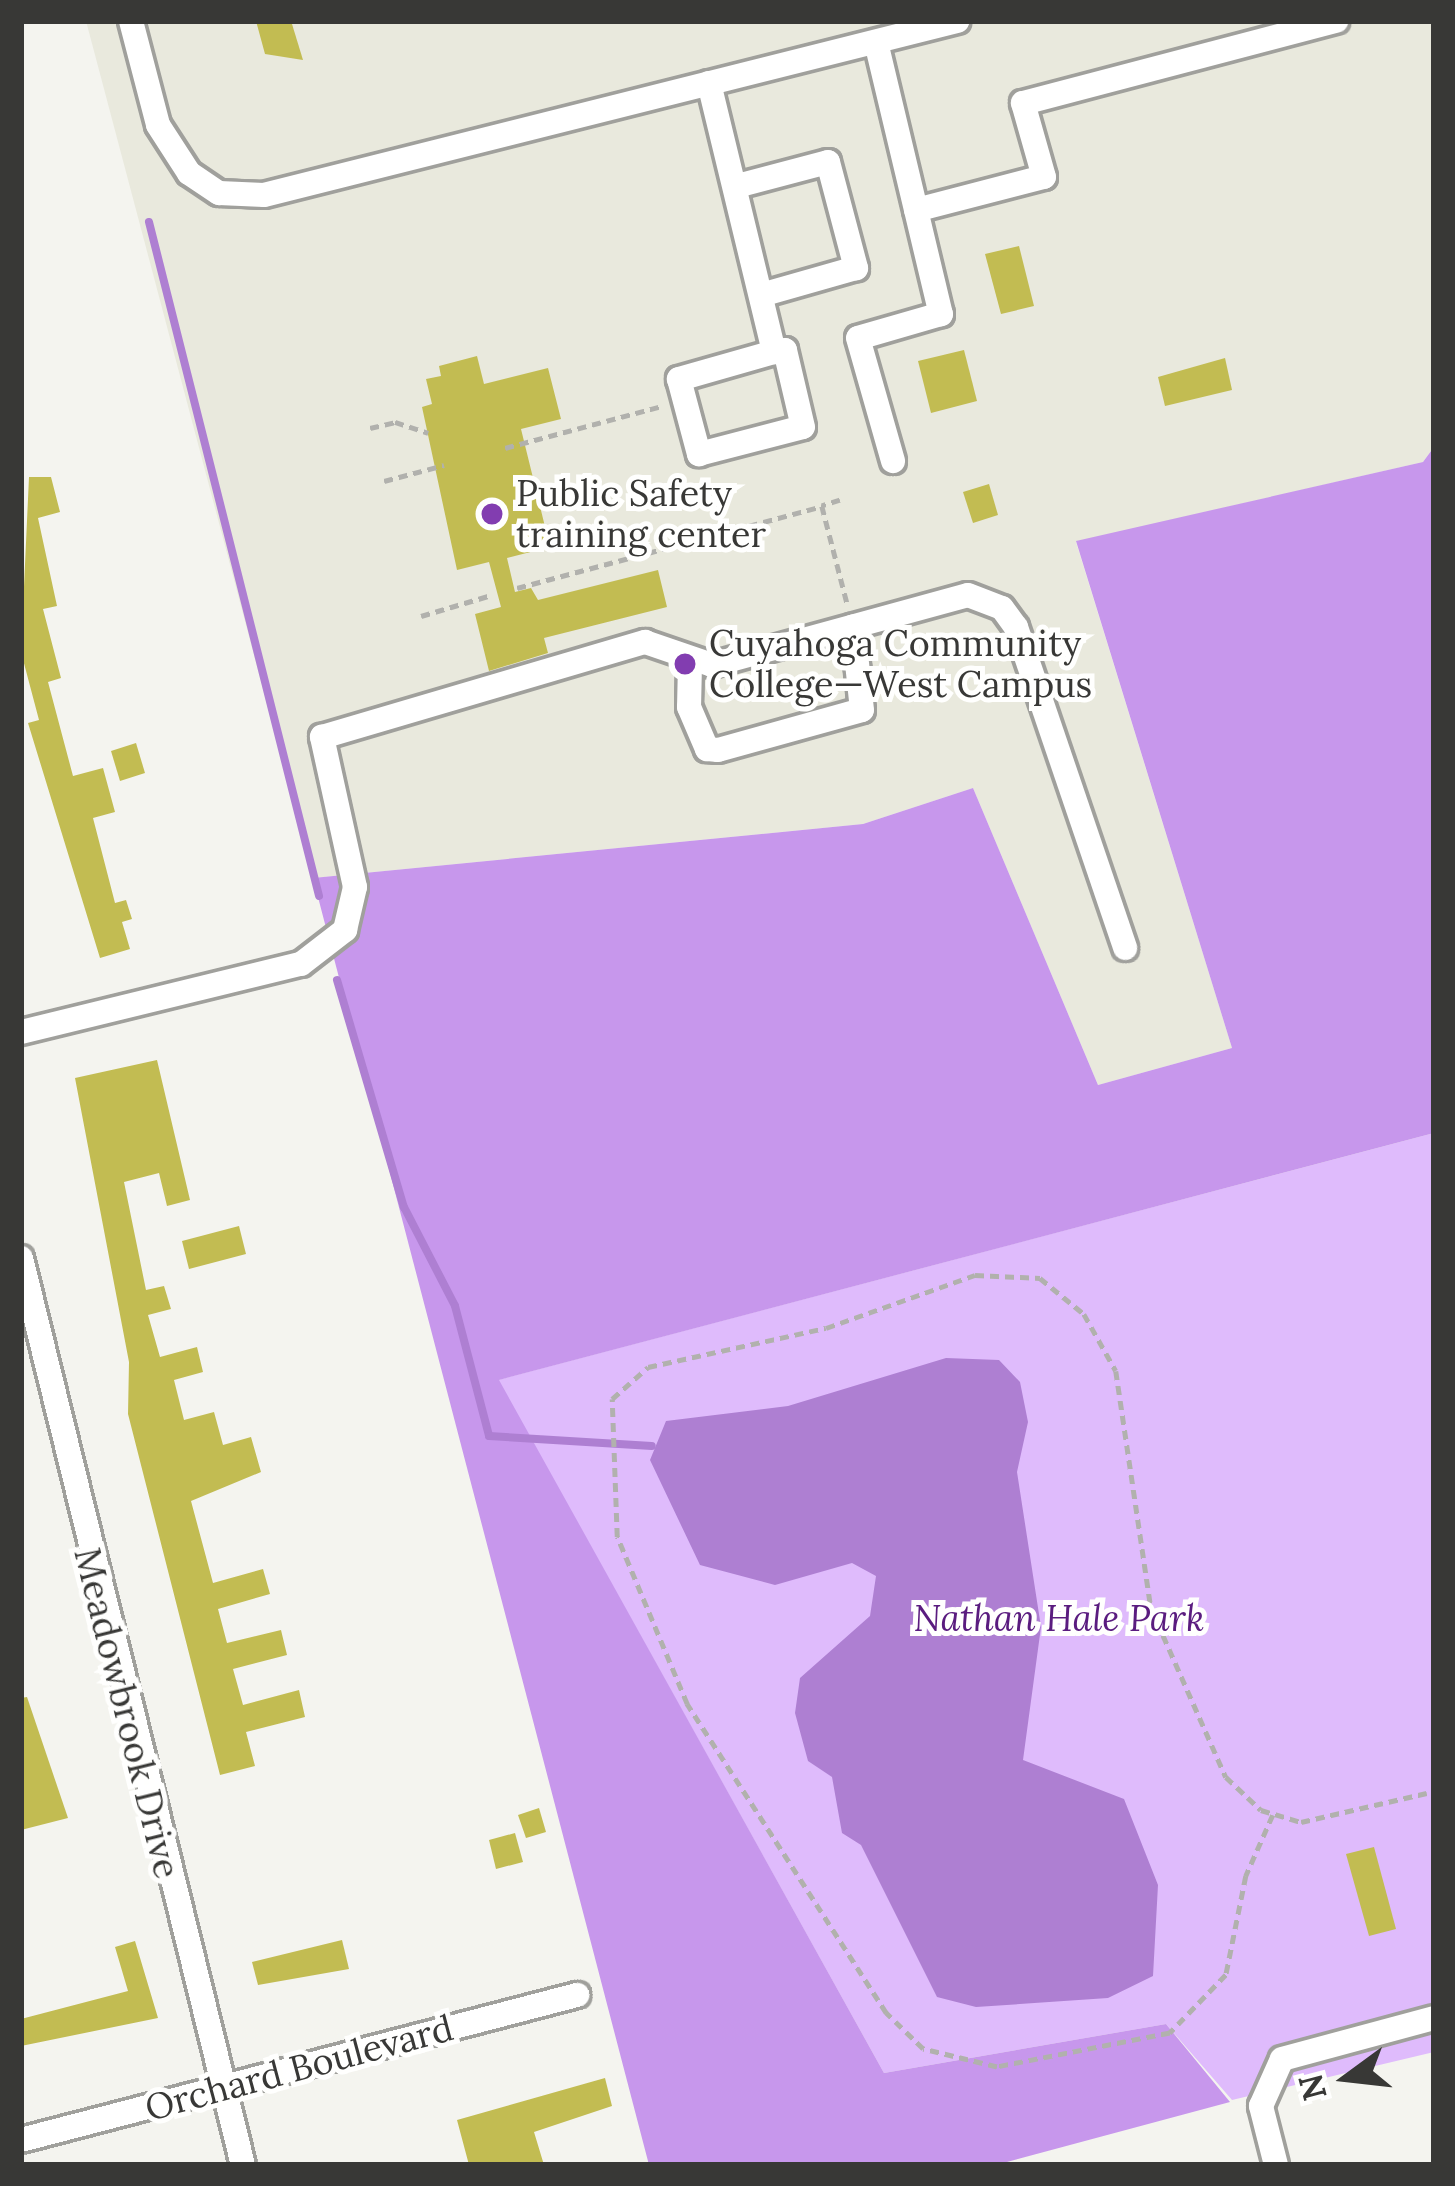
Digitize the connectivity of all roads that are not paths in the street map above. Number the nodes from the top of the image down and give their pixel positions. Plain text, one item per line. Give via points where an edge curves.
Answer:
1 (131, 21) edge
2 (1336, 21) edge
3 (950, 22) edge
4 (875, 42) junction
5 (709, 83) junction
6 (736, 186) junction
7 (916, 210) junction
8 (765, 294) junction
9 (774, 352) junction
10 (892, 461) dead end
11 (853, 626) junction
12 (690, 664) junction
13 (1126, 948) dead end
14 (21, 1032) edge
15 (21, 1258) edge
16 (578, 1994) dead end
17 (1434, 2018) edge
18 (223, 2089) junction
19 (21, 2140) edge
20 (243, 2165) edge
21 (1276, 2165) edge

1 - 5 street via 158,124 189,173 219,193 259,194
2 - 7 street via 1023,103 1044,176
3 - 4 street
4 - 5 street
4 - 7 street
5 - 6 street
6 - 8 street
6 - 8 street via 828,162 856,268
7 - 10 street via 940,314 858,338
8 - 9 street
9 - 9 street via 679,379 699,454 803,427 785,350
11 - 12 street
11 - 12 street via 862,710 718,750 707,749 689,707
11 - 13 street via 968,595 1002,608
12 - 14 street via 645,642 322,737 356,887 345,930 301,964
15 - 18 street, Meadowbrook Drive
16 - 18 street, Orchard Boulevard
17 - 21 street via 1282,2059 1261,2106
18 - 19 street, Orchard Boulevard
18 - 20 street, Meadowbrook Drive

